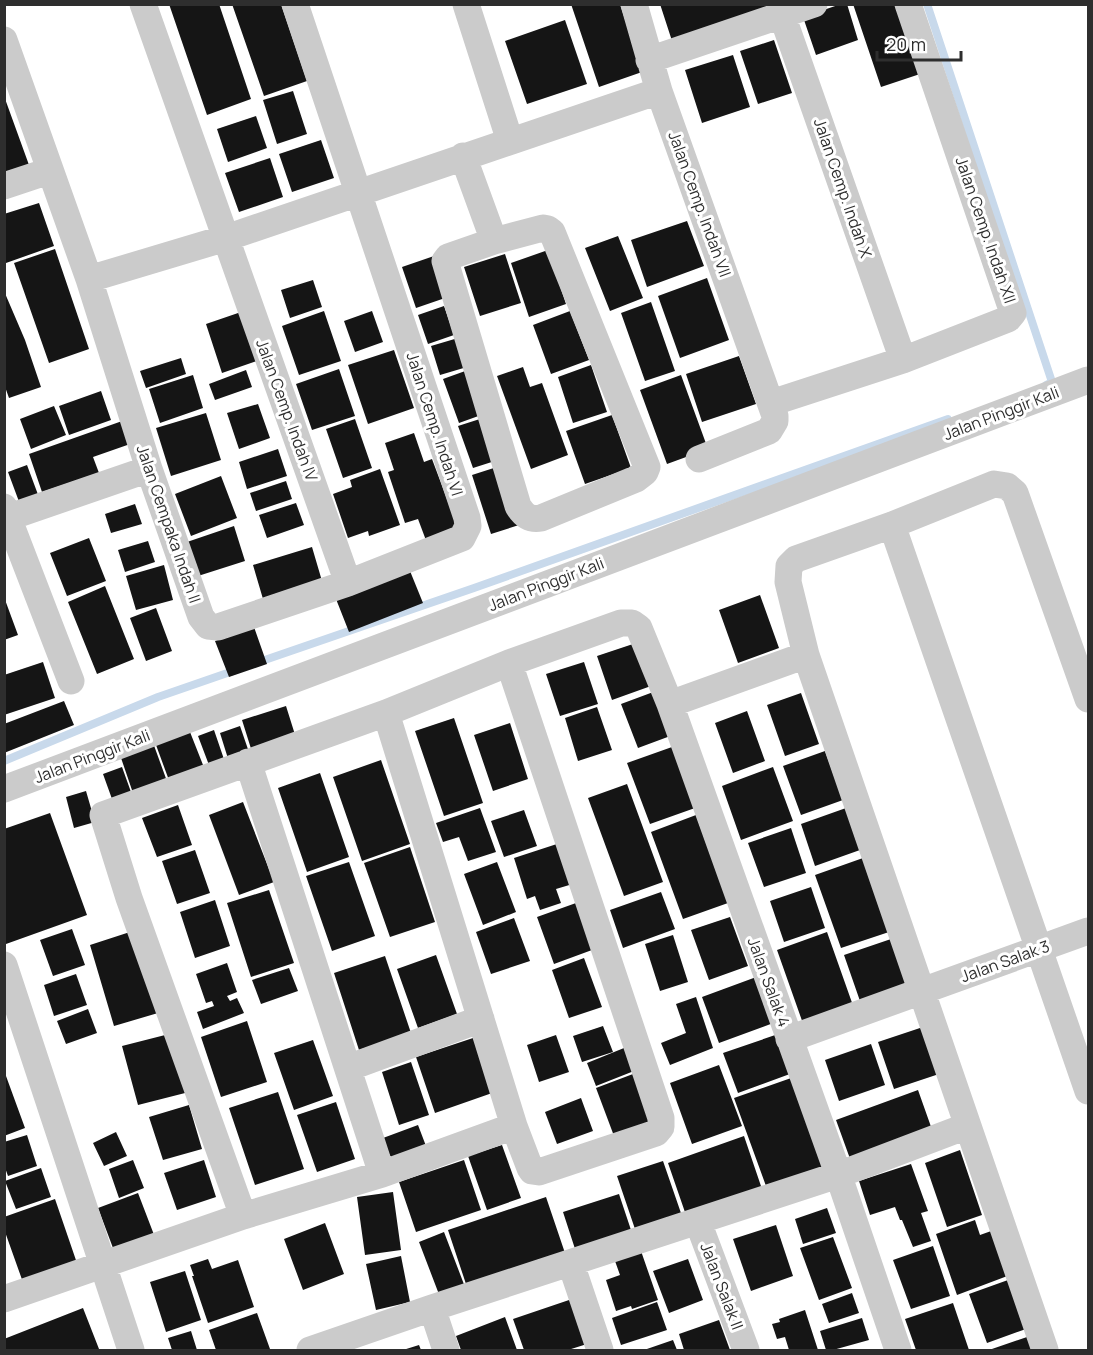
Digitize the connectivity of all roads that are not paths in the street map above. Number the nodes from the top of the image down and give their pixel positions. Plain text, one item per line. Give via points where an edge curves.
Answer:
1 (143, 4) edge
2 (295, 4) edge
3 (466, 4) edge
4 (634, 4) edge
5 (814, 4) edge
6 (908, 4) edge
7 (782, 15) junction
8 (4, 40) edge
9 (650, 60) junction
10 (659, 90) junction
11 (510, 141) junction
12 (463, 156) junction
13 (49, 171) junction
14 (4, 186) edge
15 (358, 193) junction
16 (226, 238) junction
17 (494, 241) junction
18 (89, 279) junction
19 (903, 360) junction
20 (1089, 380) edge
21 (771, 403) junction
22 (699, 459) dead end
23 (149, 469) junction
24 (6, 514) edge
25 (892, 525) junction
26 (348, 583) junction
27 (806, 655) junction
28 (508, 663) junction
29 (71, 681) dead end
30 (1089, 699) edge
31 (670, 704) junction
32 (386, 713) junction
33 (248, 762) junction
34 (4, 789) edge
35 (1089, 931) edge
36 (1039, 949) junction
37 (4, 965) edge
38 (922, 990) junction
39 (481, 1019) junction
40 (789, 1039) junction
41 (348, 1068) junction
42 (1089, 1091) edge
43 (514, 1126) junction
44 (967, 1126) junction
45 (382, 1174) junction
46 (838, 1174) junction
47 (243, 1216) junction
48 (698, 1222) junction
49 (571, 1264) junction
50 (102, 1265) junction
51 (4, 1299) edge
52 (432, 1308) junction
53 (130, 1350) edge
54 (310, 1350) edge
55 (446, 1350) edge
56 (600, 1350) edge
57 (746, 1350) edge
58 (898, 1350) edge
59 (1045, 1350) edge

1 - 16 street, Jalan Cemp. Indah IV
2 - 15 street
3 - 11 street
4 - 9 street, Jalan Cemp. Indah VII
5 - 7 street
6 - 19 street, Jalan Cemp. Indah XII via 1013,313 1008,319
7 - 9 street
7 - 19 street, Jalan Cemp. Indah X
8 - 13 street, Jalan Cempaka Indah II
9 - 10 street, Jalan Cemp. Indah VII
10 - 11 street
10 - 21 street, Jalan Cemp. Indah VII
11 - 12 street
12 - 15 street
12 - 17 street
13 - 14 street
13 - 18 street, Jalan Cempaka Indah II
15 - 16 street
15 - 26 street, Jalan Cemp. Indah VI via 468,526 457,541
16 - 18 street
16 - 26 street, Jalan Cemp. Indah IV
17 - 17 street via 448,257 445,263 518,506 531,519 541,518 636,479 646,467 552,232 543,228
18 - 23 street, Jalan Cempaka Indah II
19 - 21 street, Jalan Cemp. Indah XII
20 - 34 street, Jalan Pinggir Kali
21 - 22 street via 775,421 769,431
23 - 24 street
23 - 26 street, Jalan Cempaka Indah II via 201,617 208,627
24 - 29 street
25 - 27 street via 796,559 789,566 788,582
25 - 30 street via 994,484 1007,486 1015,493
25 - 36 street
27 - 31 street
27 - 38 street
28 - 31 street, Jalan Salak 4 via 627,622 637,626
28 - 32 street
28 - 43 street via 662,1124 656,1133 539,1172 530,1168
31 - 40 street, Jalan Salak 4
32 - 33 street
32 - 39 street
33 - 41 street
33 - 47 street via 103,815
35 - 36 street, Jalan Salak 3
36 - 38 street, Jalan Salak 3
36 - 42 street
37 - 50 street
38 - 40 street, Jalan Salak 3
38 - 44 street
39 - 41 street
39 - 43 street
40 - 46 street, Jalan Salak 4
41 - 45 street
43 - 45 street
44 - 46 street
44 - 59 street
45 - 47 street
46 - 48 street
46 - 58 street, Jalan Salak 4
47 - 50 street
48 - 49 street
48 - 57 street, Jalan Salak II
49 - 52 street
49 - 56 street
50 - 51 street
50 - 53 street
52 - 54 street
52 - 55 street

